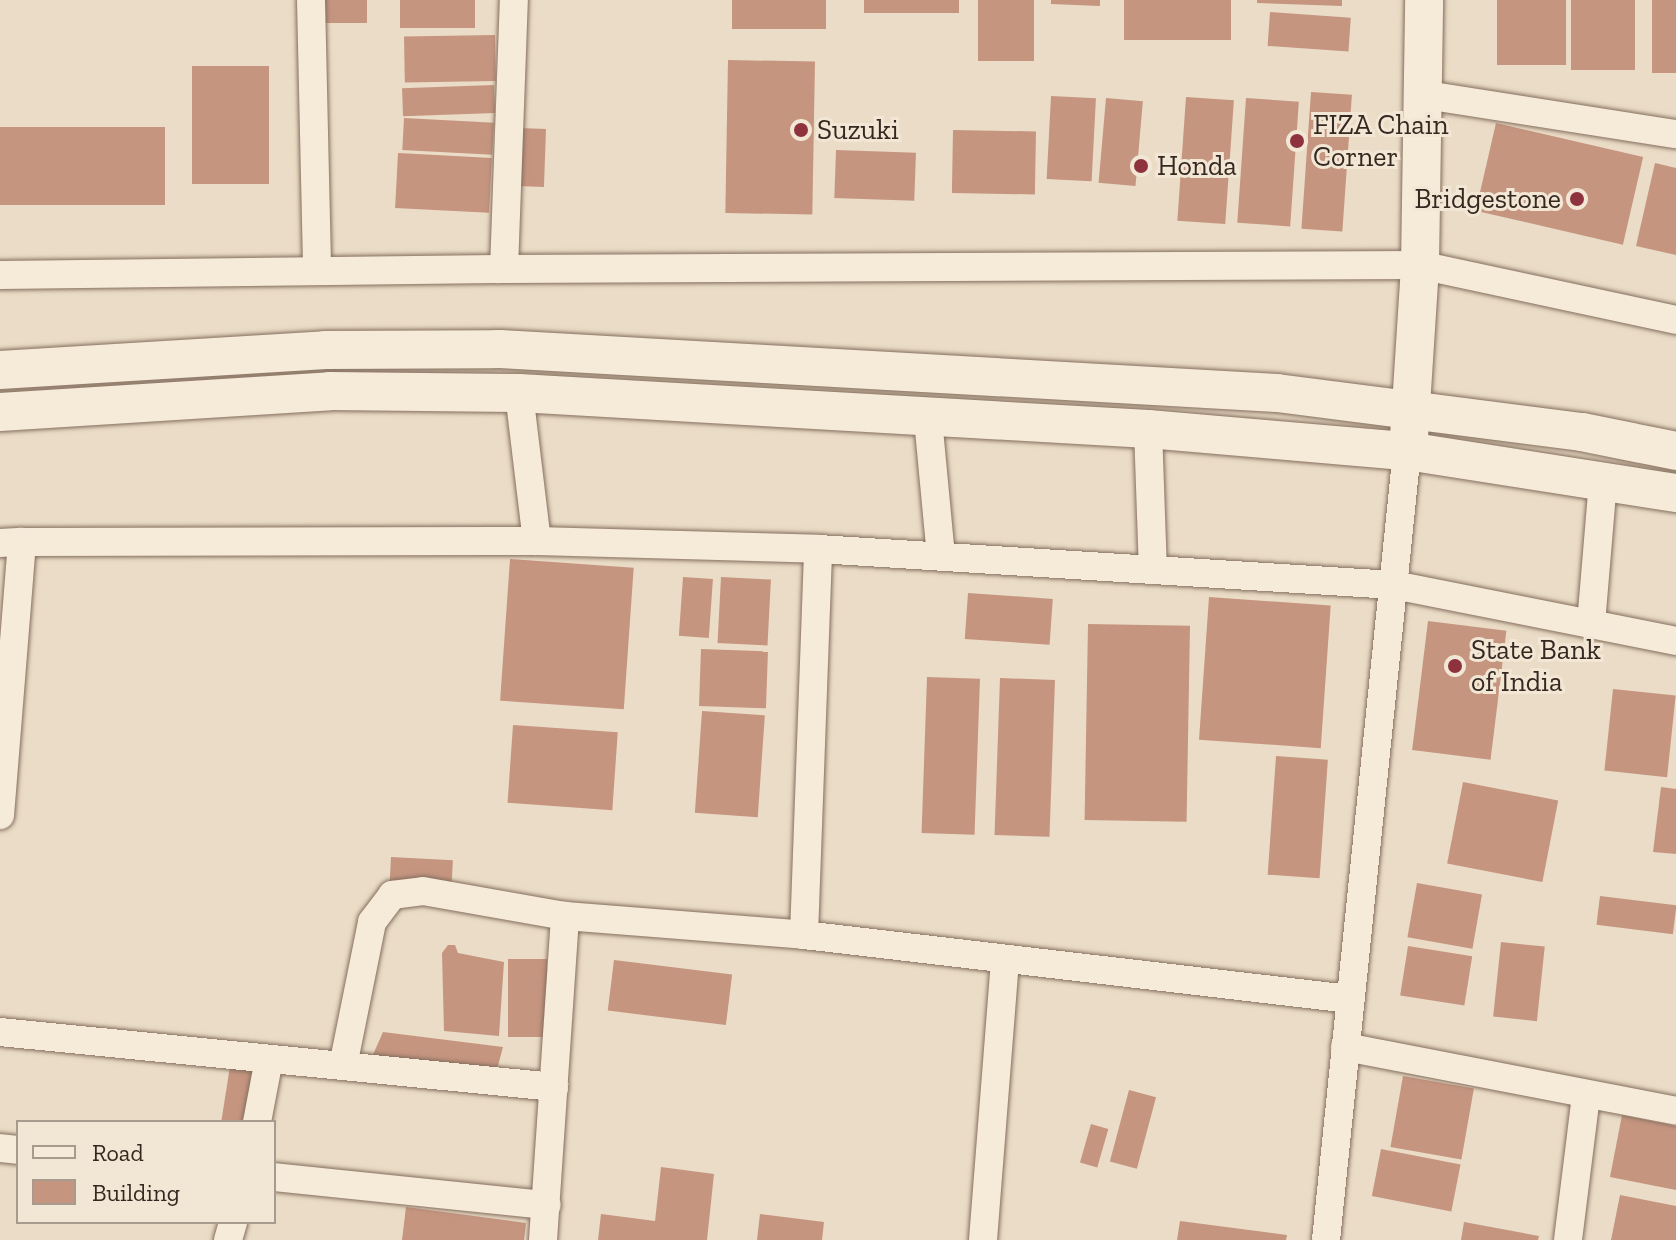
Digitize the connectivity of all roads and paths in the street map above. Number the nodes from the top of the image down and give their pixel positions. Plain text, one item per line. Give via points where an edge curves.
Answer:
1 (311, 0) edge
2 (514, 0) edge
3 (1424, 0) edge
4 (1426, 95) junction
5 (1676, 134) edge
6 (1420, 265) junction
7 (504, 269) junction
8 (317, 271) junction
9 (0, 275) edge
10 (1676, 320) edge
11 (0, 370) edge
12 (519, 393) junction
13 (1411, 410) junction
14 (0, 412) edge
15 (928, 419) junction
16 (1148, 429) junction
17 (1407, 451) junction
18 (1676, 451) edge
19 (1603, 480) junction
20 (1676, 493) edge
21 (537, 541) junction
22 (11, 542) edge
23 (818, 549) junction
24 (941, 556) junction
25 (1153, 570) junction
26 (1394, 585) junction
27 (1591, 624) junction
28 (1676, 641) edge
29 (1, 783) edge
30 (0, 815) edge
31 (565, 916) junction
32 (804, 935) junction
33 (1005, 961) junction
34 (1350, 999) junction
35 (0, 1032) edge
36 (1345, 1047) junction
37 (269, 1059) junction
38 (343, 1066) junction
39 (554, 1087) junction
40 (1586, 1096) junction
41 (1676, 1111) edge
42 (257, 1120) edge
43 (276, 1177) edge
44 (547, 1205) junction
45 (543, 1240) edge
46 (983, 1240) edge
47 (1326, 1240) edge
48 (1568, 1240) edge

1 - 8 street
2 - 7 street
3 - 4 main road
4 - 5 street
4 - 6 main road
6 - 7 street
6 - 10 street
6 - 13 main road
7 - 8 street
8 - 9 street
11 - 13 main road via 325,350 500,349 1277,393
12 - 14 main road via 330,391
12 - 15 main road
12 - 21 street
13 - 17 main road
13 - 18 main road via 1582,432
15 - 16 main road
15 - 24 street
16 - 17 main road
16 - 25 street
17 - 19 main road
17 - 26 street
19 - 20 main road
19 - 27 street
21 - 22 street
21 - 23 street
22 - 29 street
23 - 24 street
23 - 32 street
24 - 25 street
25 - 26 street
26 - 27 street
26 - 34 street
27 - 28 street
29 - 30 street
31 - 32 street
31 - 38 street via 423,891 392,895 372,922
31 - 39 street
32 - 33 street
33 - 34 street
33 - 46 street
34 - 36 street
35 - 37 street
36 - 40 street
36 - 47 street
37 - 38 street
37 - 42 street
38 - 39 street
39 - 44 street
40 - 41 street
40 - 48 street
43 - 44 street
44 - 45 street

